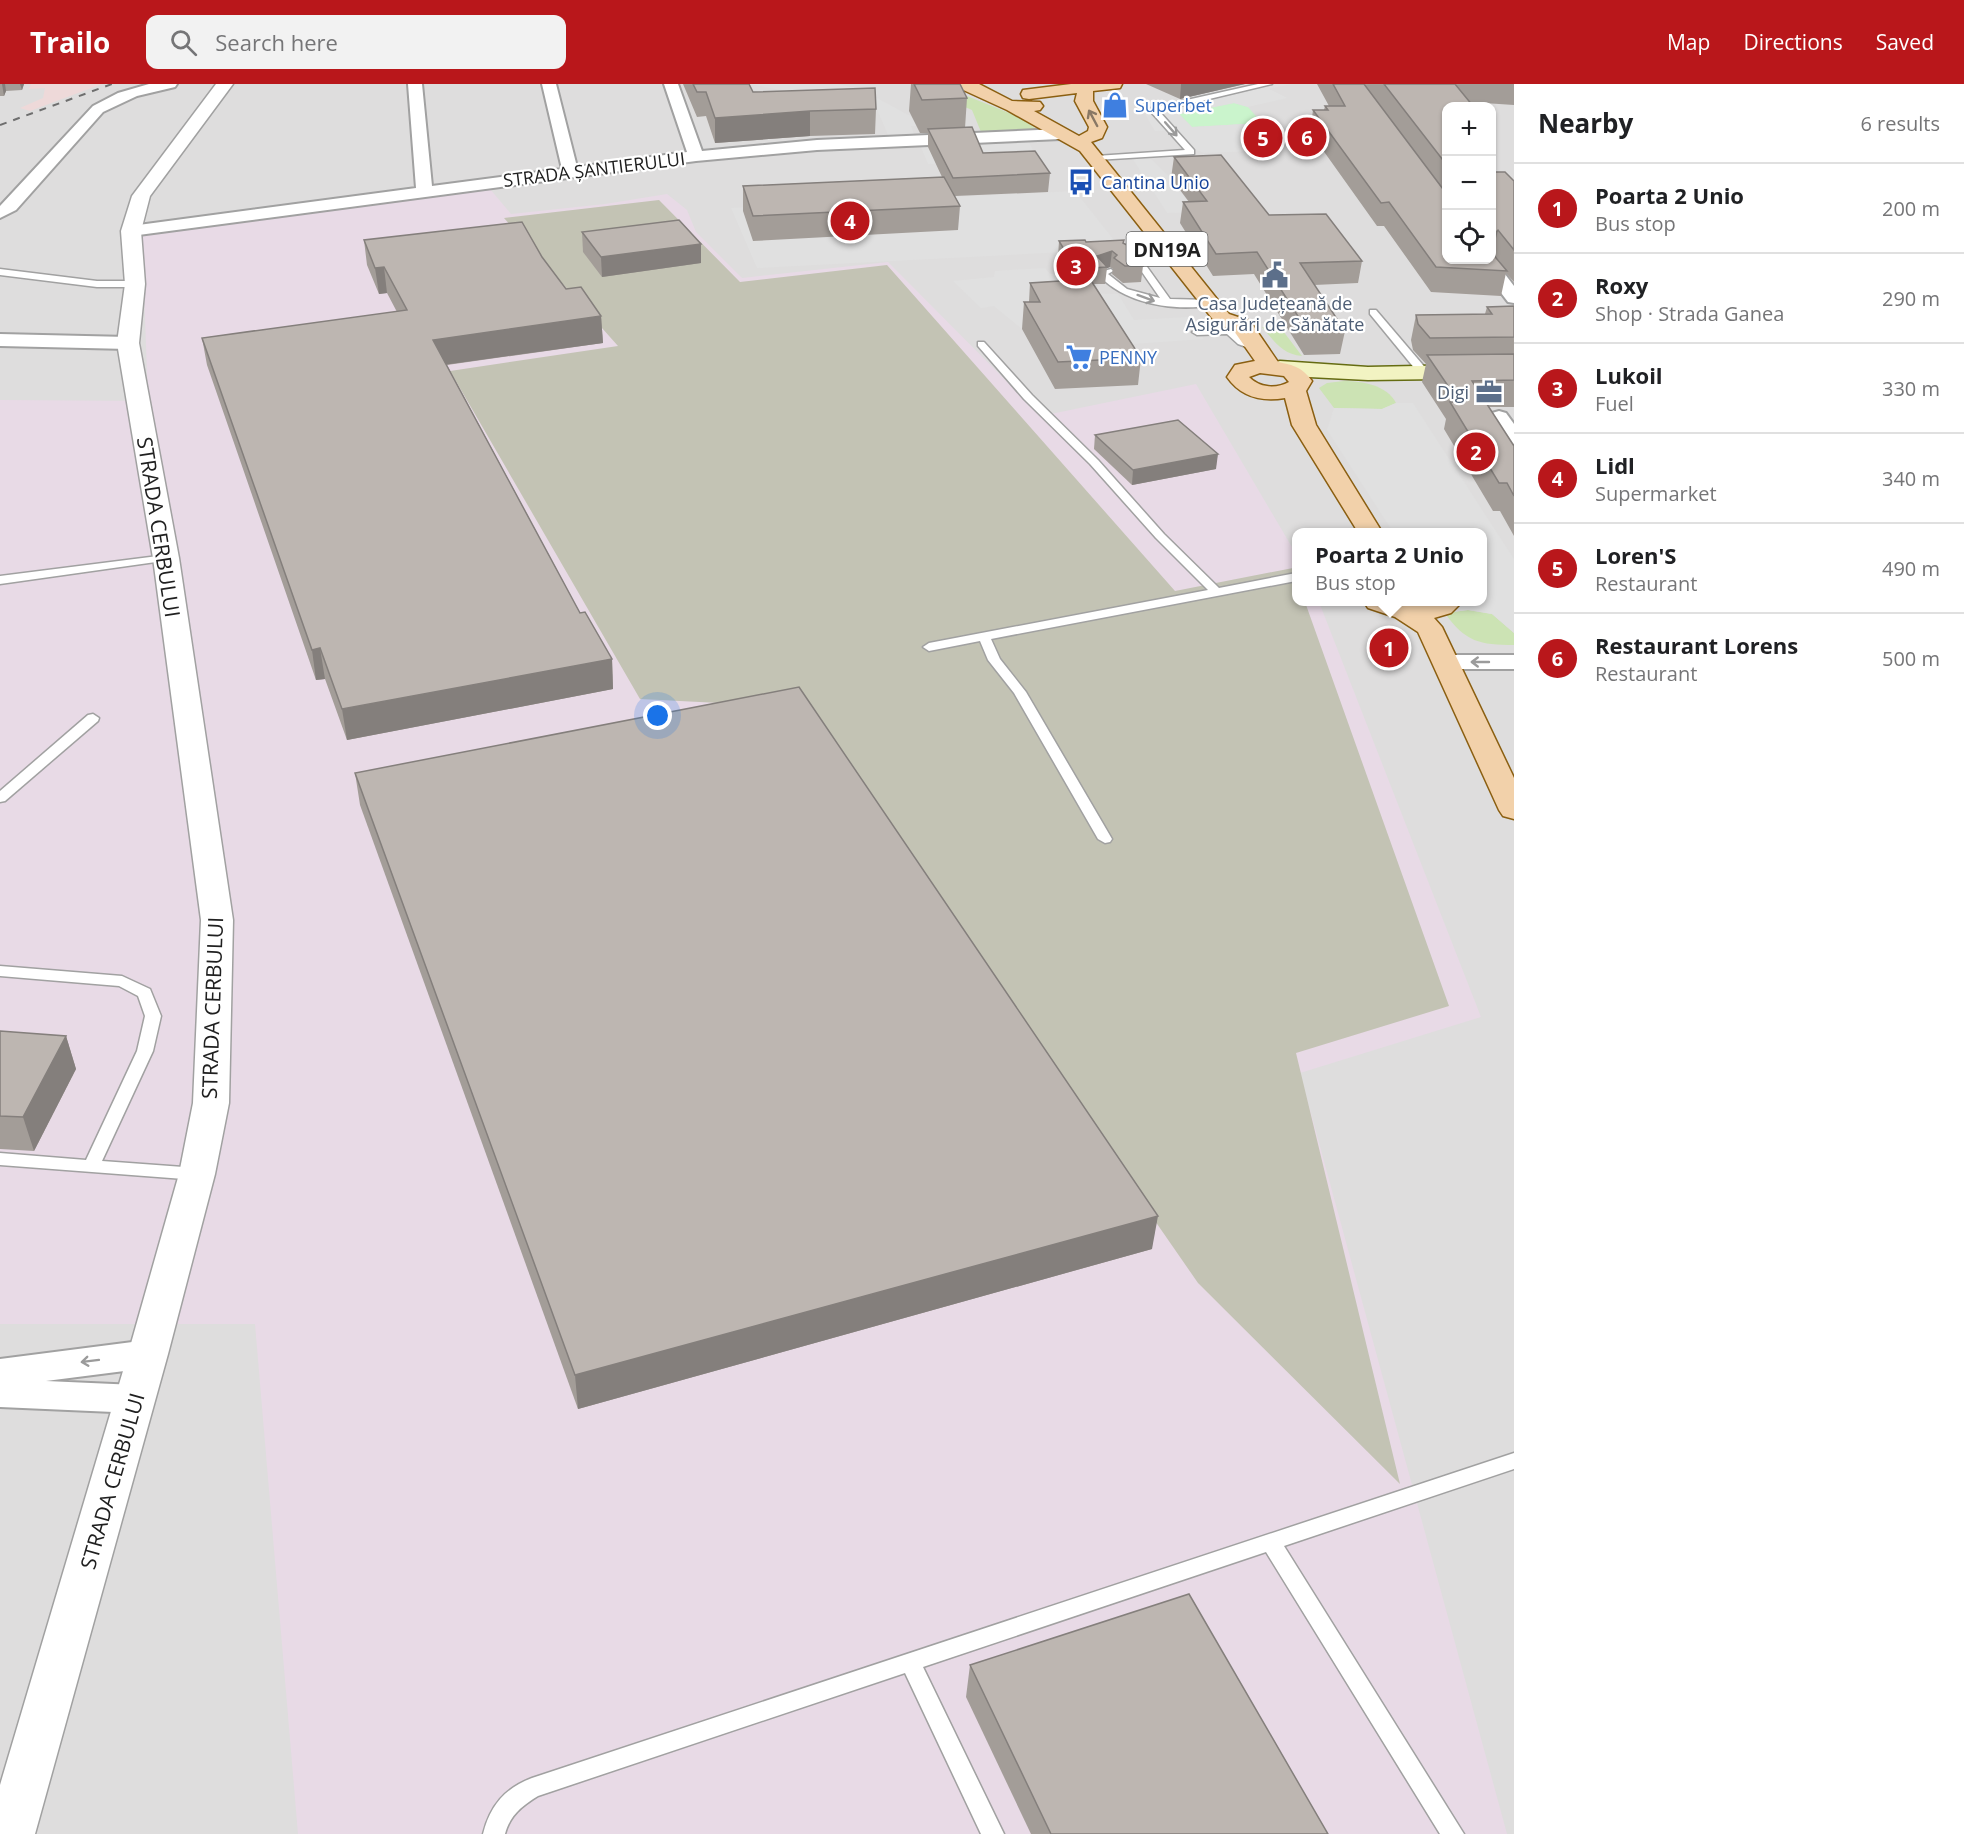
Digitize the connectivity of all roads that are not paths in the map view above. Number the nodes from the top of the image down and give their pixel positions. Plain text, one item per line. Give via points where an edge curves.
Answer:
1 (170, 84) edge
2 (225, 84) edge
3 (416, 84) edge
4 (549, 84) edge
5 (671, 84) edge
6 (965, 84) edge
7 (987, 84) edge
8 (1268, 84) edge
9 (1103, 87) edge
10 (1030, 100) junction
11 (1060, 134) junction
12 (1089, 148) junction
13 (696, 156) junction
14 (570, 171) junction
15 (424, 192) junction
16 (0, 213) edge
17 (131, 231) junction
18 (1165, 246) junction
19 (1488, 264) edge
20 (0, 272) edge
21 (1109, 277) edge
22 (135, 284) junction
23 (1514, 298) edge
24 (1168, 303) junction
25 (1373, 312) dead end
26 (1211, 321) junction
27 (0, 340) edge
28 (128, 343) junction
29 (981, 344) dead end
30 (1275, 367) junction
31 (1243, 370) junction
32 (1514, 371) edge
33 (1387, 373) junction
34 (1424, 373) junction
35 (1296, 388) junction
36 (1257, 390) junction
37 (1514, 417) edge
38 (1514, 438) edge
39 (1314, 442) junction
40 (1368, 528) edge
41 (166, 558) junction
42 (1292, 578) edge
43 (0, 580) edge
44 (1216, 592) junction
45 (1390, 606) edge
46 (1438, 613) edge
47 (984, 636) junction
48 (929, 646) dead end
49 (1447, 662) junction
50 (1514, 662) edge
51 (93, 718) dead end
52 (0, 798) edge
53 (1514, 810) edge
54 (1105, 839) dead end
55 (0, 971) edge
56 (0, 1159) edge
57 (91, 1166) junction
58 (197, 1174) junction
59 (148, 1354) junction
60 (0, 1373) edge
61 (0, 1394) edge
62 (136, 1399) junction
63 (1514, 1461) edge
64 (1271, 1542) junction
65 (910, 1662) junction
66 (10, 1834) edge
67 (494, 1834) edge
68 (993, 1834) edge
69 (1453, 1834) edge

1 - 16 street via 127,94 98,109 10,207
2 - 17 street, STRADA CERBULUI via 141,196
3 - 15 street
4 - 14 street
5 - 13 street
6 - 10 main road via 1002,105
7 - 10 main road
8 -> 12 lane via 1154,110 1191,152
9 - 10 main road
12 -> 9 main road via 1098,128 1084,101
10 - 11 main road, DN19A
10 - 12 main road, DN19A via 1066,119
11 - 12 main road, DN19A
11 - 13 street, STRADA ȘANTIERULUI via 817,145
12 - 18 main road, DN19A
13 - 14 street, STRADA ȘANTIERULUI
14 - 15 street, STRADA ȘANTIERULUI
15 - 17 street, STRADA ȘANTIERULUI
17 - 22 street, STRADA CERBULUI
18 - 24 lane via 1133,265
18 - 26 main road, DN19A
19 - 23 street
20 - 22 lane via 97,284
21 -> 24 lane via 1160,303
22 - 28 street, STRADA CERBULUI
24 - 26 lane
25 - 34 lane
26 - 30 main road, DN19A via 1242,326
26 - 31 main road, DN19A
27 - 28 street
28 - 41 street, STRADA CERBULUI
29 - 44 lane
30 - 31 main road
30 - 33 main road
30 - 35 main road via 1298,376 1301,381
31 - 36 main road via 1240,381
32 - 34 main road
33 - 34 main road
33 - 35 main road via 1328,379
35 - 36 main road via 1275,393
35 - 39 main road via 1299,412
36 - 39 main road
37 - 38 street via 1499,417
39 - 40 main road
41 - 43 lane
41 - 58 street, STRADA CERBULUI via 217,920 211,1102
42 - 44 lane
44 - 47 lane
45 - 46 main road
46 - 49 main road
47 - 48 lane
47 - 54 lane via 994,660 1020,692
50 -> 49 street
49 - 53 main road
51 - 52 lane
55 - 57 lane via 122,981 145,993 153,1016 145,1051
56 - 57 lane
57 - 58 lane
58 - 59 street, STRADA CERBULUI
59 -> 60 street
59 - 62 street, STRADA CERBULUI
61 - 62 street
62 - 66 street, STRADA CERBULUI
63 - 64 lane
64 - 65 lane
64 - 69 lane
65 - 67 lane via 532,1788 508,1802
65 - 68 lane

